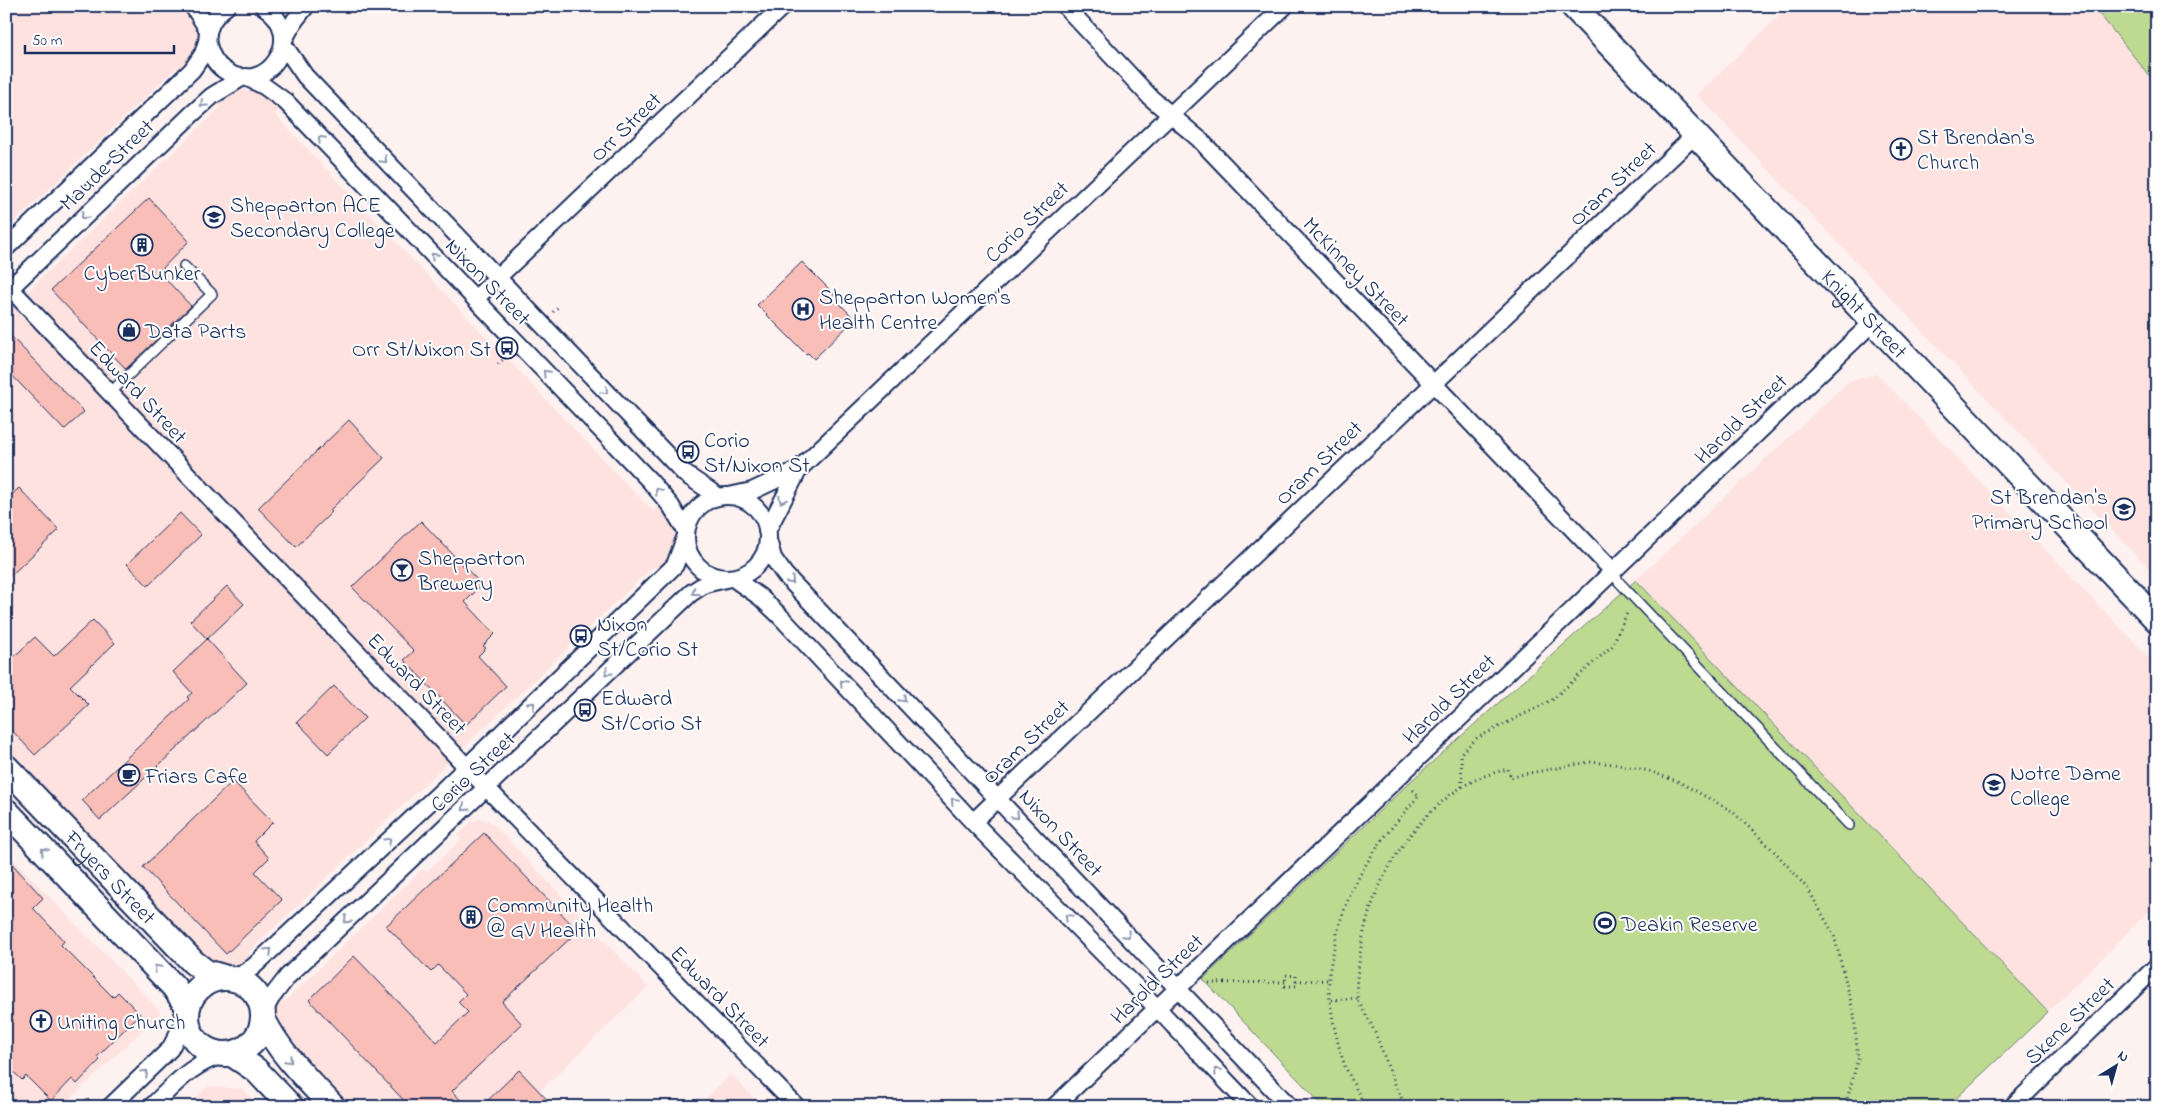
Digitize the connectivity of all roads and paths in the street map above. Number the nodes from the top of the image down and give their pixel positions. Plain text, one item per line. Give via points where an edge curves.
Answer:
1 (193, 6) edge
2 (227, 6) edge
3 (263, 6) edge
4 (306, 6) edge
5 (783, 6) edge
6 (1064, 6) edge
7 (1285, 6) edge
8 (1573, 6) edge
9 (208, 36) junction
10 (283, 43) junction
11 (244, 78) junction
12 (1170, 114) junction
13 (1695, 135) junction
14 (6, 248) edge
15 (184, 266) dead end
16 (498, 278) junction
17 (8, 288) edge
18 (475, 299) junction
19 (1873, 322) junction
20 (1433, 384) junction
21 (110, 393) junction
22 (799, 469) junction
23 (724, 496) junction
24 (686, 534) junction
25 (768, 536) junction
26 (1613, 571) junction
27 (730, 578) junction
28 (1630, 594) junction
29 (2157, 620) edge
30 (467, 766) junction
31 (6, 767) edge
32 (1399, 776) junction
33 (1462, 787) junction
34 (487, 788) junction
35 (998, 797) junction
36 (6, 811) edge
37 (973, 822) junction
38 (1849, 825) dead end
39 (2157, 966) edge
40 (226, 978) junction
41 (1329, 980) junction
42 (1296, 981) junction
43 (1204, 982) dead end
44 (1286, 982) junction
45 (1178, 988) junction
46 (1358, 998) junction
47 (1331, 1000) junction
48 (1157, 1008) junction
49 (187, 1012) junction
50 (263, 1016) junction
51 (228, 1054) junction
52 (110, 1107) edge
53 (151, 1107) edge
54 (291, 1107) edge
55 (334, 1107) edge
56 (797, 1107) edge
57 (1054, 1107) edge
58 (1251, 1107) edge
59 (1290, 1107) edge
60 (1365, 1107) edge
61 (1406, 1107) edge
62 (1845, 1107) edge
63 (2012, 1107) edge

1 - 9 street
2 - 9 street, Maude Street via 213,20
3 - 10 street, Nixon Street via 278,19
4 - 10 street
5 - 16 street, Orr Street
6 - 12 street, McKinney Street
7 - 12 street, Corio Street
8 - 13 street, Knight Street
9 - 11 street, Nixon Street via 210,55 218,66
9 - 14 street, Maude Street via 203,54 192,70
10 - 11 street, Maude Street via 280,55 270,68 257,76
10 -> 16 street, Nixon Street via 305,76
11 -> 17 street, Maude Street via 212,96 194,112
18 -> 11 street, Nixon Street via 286,102 264,86
12 - 20 street, McKinney Street via 1193,133
12 - 22 street, Corio Street
13 - 19 street, Knight Street
13 - 20 street, Oram Street
15 - 21 lane via 212,294
16 - 18 street, Orr Street
16 -> 23 street, Nixon Street via 685,474
17 - 21 street, Edward Street
24 -> 18 street, Nixon Street via 671,506 650,481
19 - 26 street, Harold Street
19 - 29 street, Knight Street
20 - 26 street, McKinney Street
20 - 35 street, Oram Street
21 - 30 street, Edward Street
22 - 23 street, Corio Street via 752,491
22 -> 25 street, Corio Street
23 - 24 street via 697,508
23 - 25 street via 743,499 754,507 763,518
24 - 27 street via 688,553 697,566 711,576
30 -> 24 street, Corio Street via 675,565
25 - 27 street via 765,553 757,565 746,574
25 -> 35 street, Nixon Street via 773,558 785,575
26 - 28 lane
26 - 32 street, Harold Street
27 -> 34 street, Corio Street via 705,584 691,593
37 -> 27 street via 779,615 760,597
28 - 33 path via 1628,614 1612,646 1552,700 1478,738 1460,754
28 - 38 lane
30 - 34 street, Edward Street
40 -> 30 street, Corio Street via 253,967
31 - 40 street, Fryers Street via 193,962 206,972
32 - 41 path via 1419,796 1368,858 1340,922
32 - 45 street, Harold Street
33 - 46 path via 1423,820 1401,848 1379,889 1363,932
33 - 62 path via 1508,769 1512,778 1572,764 1614,764 1649,771 1679,782 1732,811 1808,889 1834,935 1854,1014 1858,1059
34 -> 50 street, Corio Street via 288,976 271,998
34 - 56 street, Edward Street
35 - 37 street, Oram Street
35 -> 45 street, Nixon Street
49 -> 36 street, Fryers Street via 174,987
48 -> 37 street
39 - 63 street, Skene Street
40 - 49 street via 200,986 192,995
40 - 50 street via 249,986 261,1003
41 - 42 path
41 - 47 path
42 - 44 path via 1296,986 1285,986
42 - 44 path via 1296,976 1286,975
43 - 44 path
45 - 48 street, Harold Street
45 - 59 street, Nixon Street
46 - 47 path
46 - 61 path
47 - 60 path via 1345,1065
48 - 57 street, Harold Street
58 -> 48 street
49 - 51 street via 190,1032 198,1044 210,1052
52 -> 49 street via 170,1049
50 - 51 street via 254,1042 244,1050
50 -> 55 street via 283,1054
51 - 53 street via 210,1058 196,1066
51 - 54 street via 256,1070

